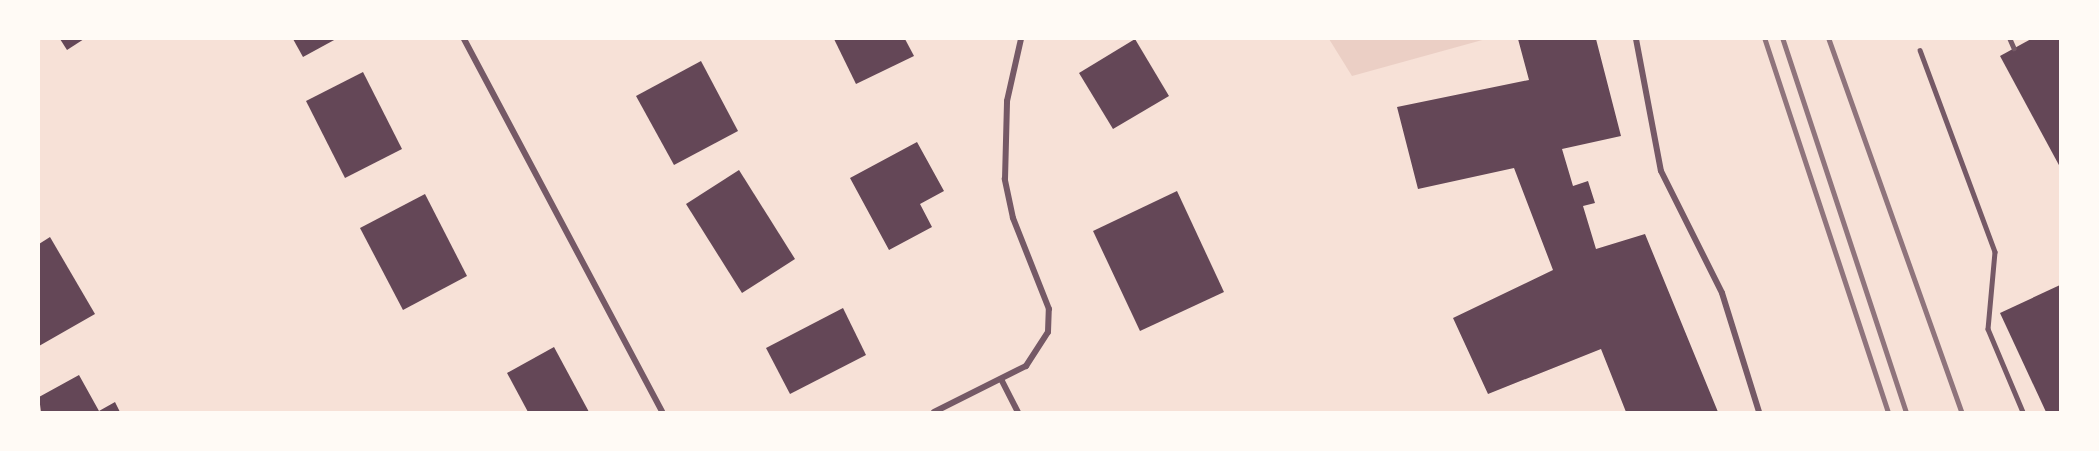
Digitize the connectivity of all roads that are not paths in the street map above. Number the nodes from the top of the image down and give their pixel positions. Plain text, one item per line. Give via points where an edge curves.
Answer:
1 (464, 39) edge
2 (1021, 39) edge
3 (1636, 39) edge
4 (2010, 39) edge
5 (2014, 48) dead end
6 (1920, 50) dead end
7 (1001, 379) junction
8 (662, 412) edge
9 (934, 412) edge
10 (1018, 412) edge
11 (1759, 412) edge
12 (2023, 412) edge

1 - 8 street
2 - 7 street via 1007,101 1005,179 1013,218 1048,309 1048,332 1026,366
3 - 11 street via 1661,171 1722,293
4 - 5 lane
6 - 12 lane via 1995,252 1988,329
7 - 9 street
7 - 10 street

